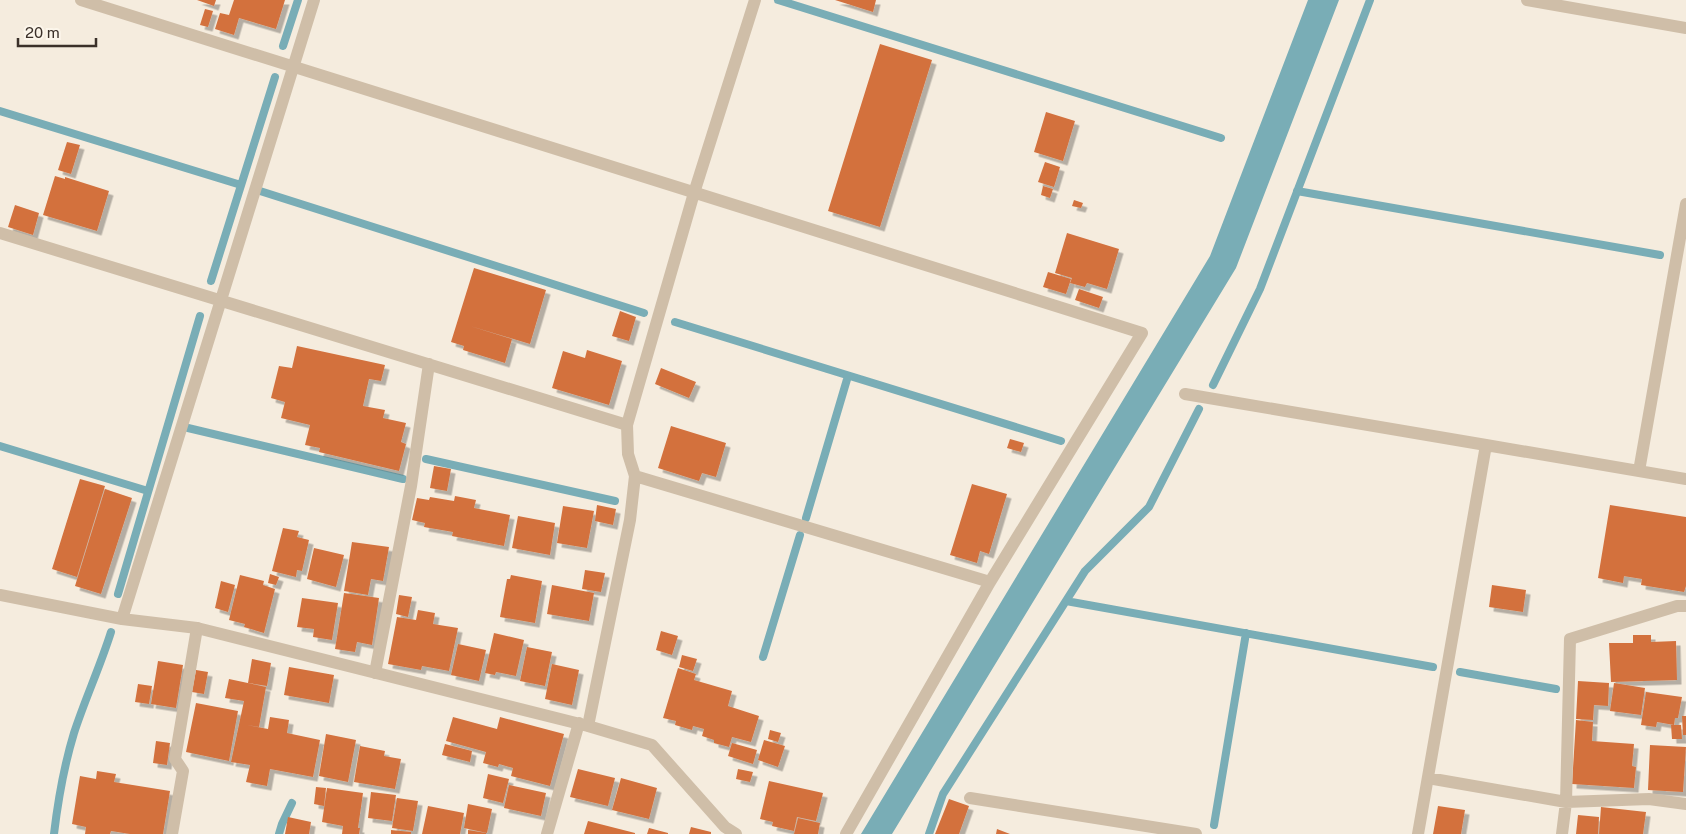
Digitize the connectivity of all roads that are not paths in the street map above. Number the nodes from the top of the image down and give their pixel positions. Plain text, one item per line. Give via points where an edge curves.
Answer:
1 (81, 0) edge
2 (314, 0) edge
3 (755, 0) edge
4 (1527, 0) edge
5 (1686, 28) edge
6 (293, 67) junction
7 (694, 192) junction
8 (1686, 204) edge
9 (0, 233) edge
10 (220, 300) junction
11 (429, 364) junction
12 (1185, 394) dead end
13 (627, 425) junction
14 (1486, 445) junction
15 (1639, 471) junction
16 (635, 476) junction
17 (1686, 479) edge
18 (990, 582) junction
19 (0, 595) edge
20 (1686, 606) edge
21 (122, 619) junction
22 (197, 628) junction
23 (375, 673) junction
24 (584, 725) junction
25 (1428, 778) junction
26 (970, 798) dead end
27 (1566, 802) junction
28 (1686, 804) edge
29 (172, 834) edge
30 (547, 834) edge
31 (736, 834) edge
32 (846, 834) edge
33 (1196, 834) edge
34 (1418, 834) edge
35 (1562, 834) edge

1 - 6 street
2 - 6 street
3 - 7 street
4 - 5 street
6 - 7 street
6 - 10 street
7 - 13 street
7 - 18 street via 1142,333
8 - 15 street
9 - 10 street
10 - 11 street
10 - 21 street
11 - 13 street
11 - 23 street via 411,486
12 - 14 street
13 - 16 street via 628,454
14 - 15 street
14 - 25 street
15 - 17 street
16 - 18 street
16 - 24 street via 630,520
18 - 32 street
19 - 21 street
20 - 27 street via 1570,639
21 - 22 street
22 - 23 street
22 - 29 street via 175,759 183,771
23 - 24 street
24 - 30 street
24 - 31 street via 652,745 725,827
25 - 27 street
25 - 34 street
26 - 33 street
27 - 28 street via 1649,799
27 - 35 street

